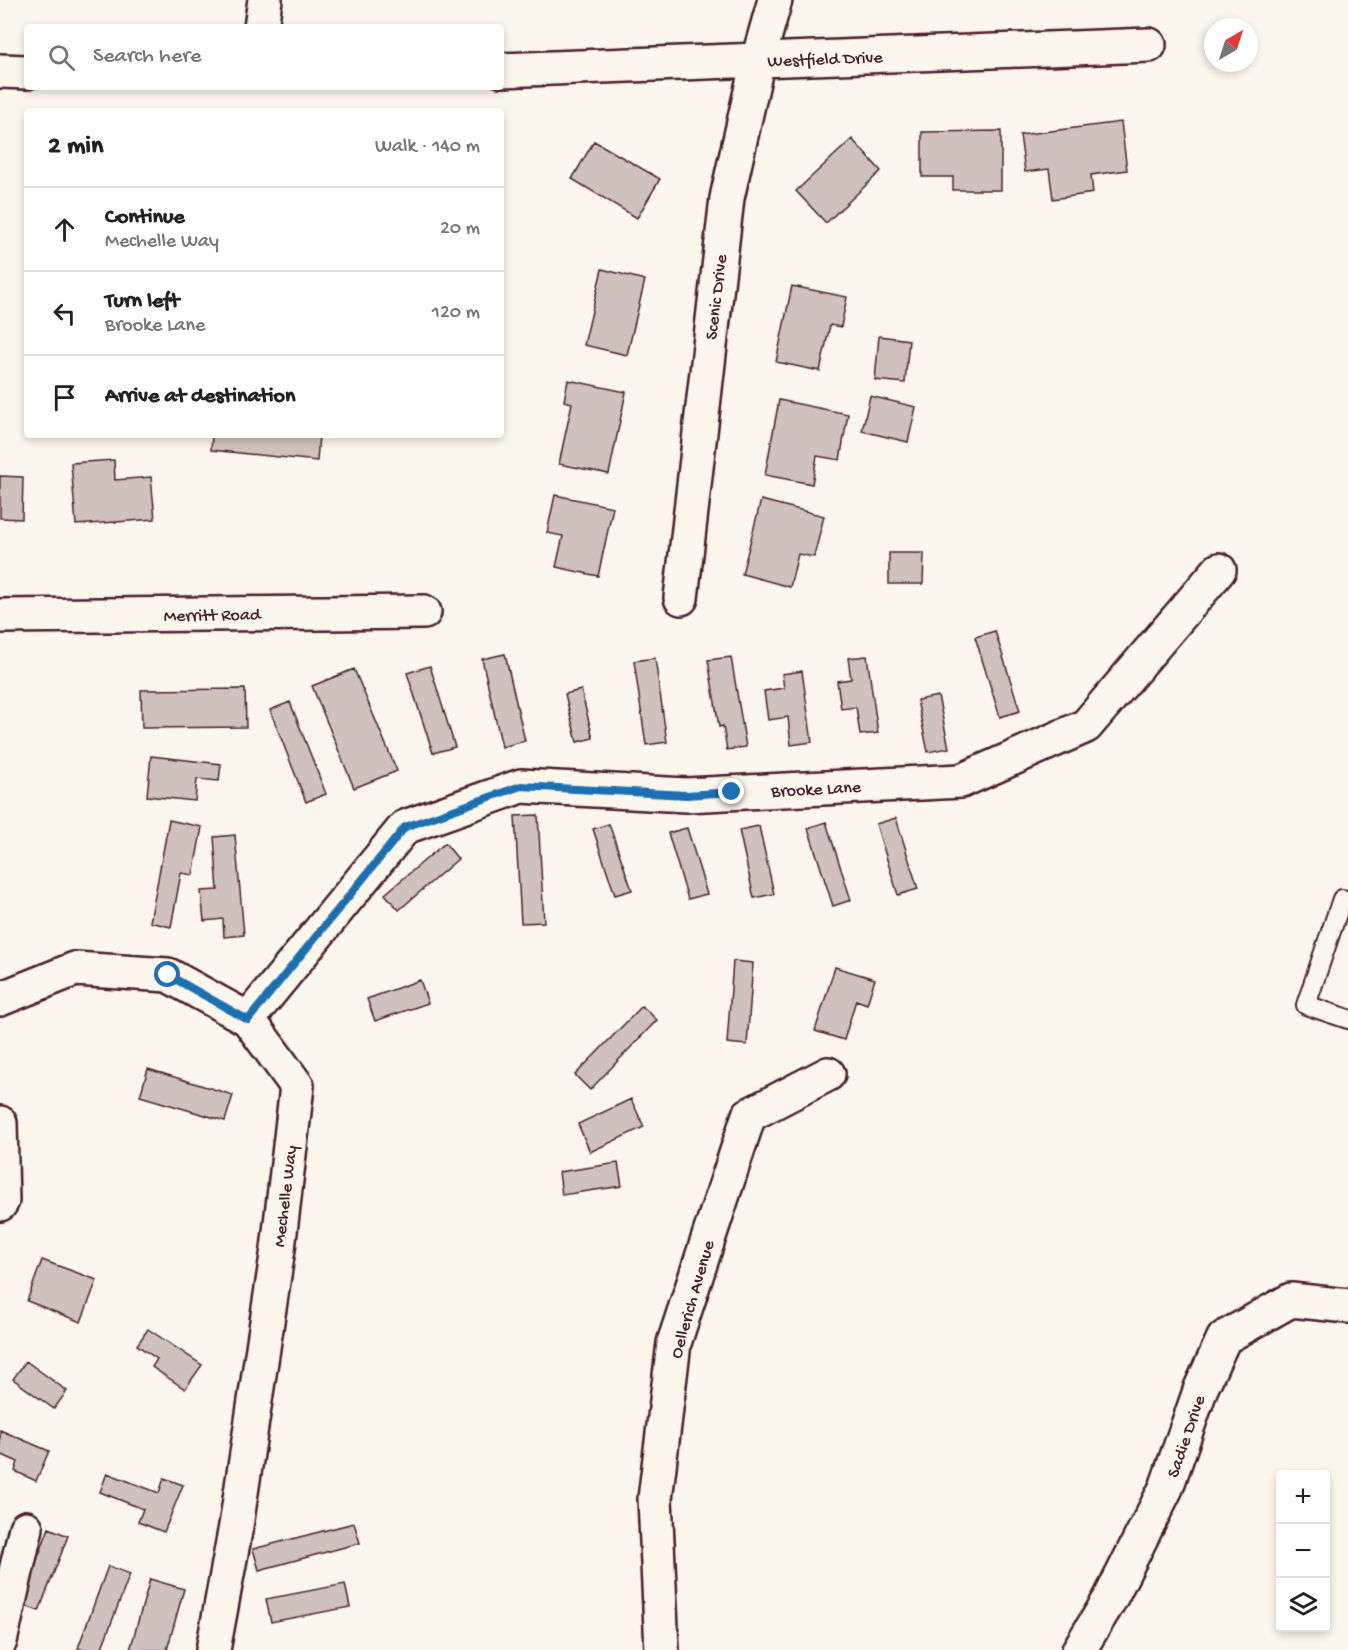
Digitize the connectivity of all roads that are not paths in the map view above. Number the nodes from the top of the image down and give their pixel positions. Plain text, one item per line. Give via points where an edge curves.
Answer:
1 (265, 0) edge
2 (775, 0) edge
3 (261, 24) edge
4 (1149, 45) dead end
5 (758, 60) junction
6 (504, 70) edge
7 (0, 71) edge
8 (24, 72) edge
9 (1219, 570) dead end
10 (681, 598) dead end
11 (424, 612) dead end
12 (0, 616) edge
13 (1348, 901) edge
14 (0, 999) edge
15 (1348, 1019) edge
16 (248, 1020) junction
17 (828, 1074) dead end
18 (0, 1123) edge
19 (0, 1204) edge
20 (1348, 1306) edge
21 (26, 1528) dead end
22 (0, 1641) edge
23 (213, 1650) edge
24 (662, 1650) edge
25 (1079, 1650) edge

1 - 3 street
2 - 5 street, Scenic Drive
4 - 5 street, Westfield Drive
5 - 6 street, Westfield Drive
5 - 10 street, Scenic Drive via 727,198
7 - 8 street
9 - 16 street, Brooke Lane via 1086,726 961,781 686,795 521,786 405,827
11 - 12 street, Merritt Road
13 - 15 lane via 1342,899 1306,1005
14 - 16 street, Mechelle Way via 75,969 168,975
16 - 23 street, Mechelle Way via 297,1086 278,1249
17 - 24 street, Oellerich Avenue via 749,1115 674,1343 655,1498
18 - 19 street
20 - 25 street, Sadie Drive via 1291,1300 1224,1338 1201,1388 1166,1488 1110,1599
21 - 22 street

